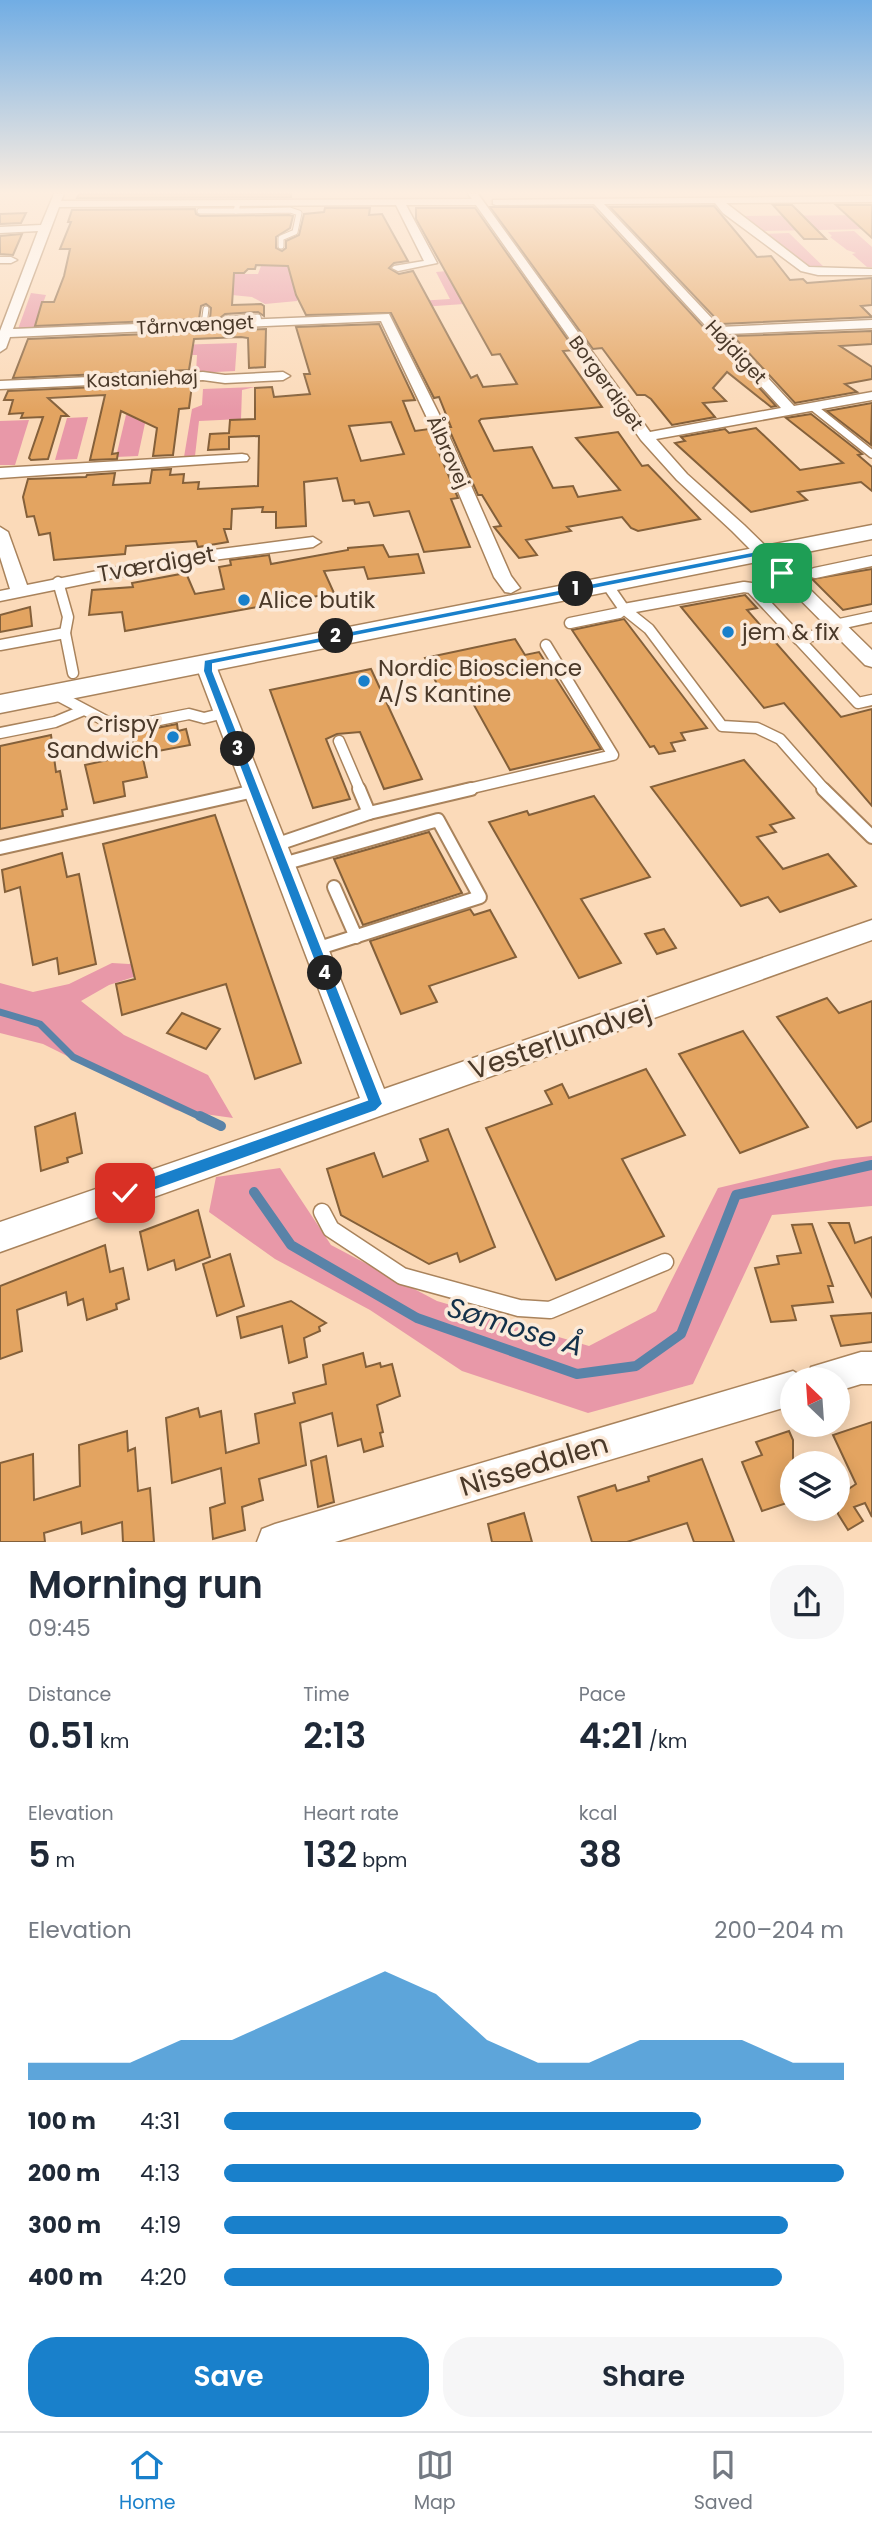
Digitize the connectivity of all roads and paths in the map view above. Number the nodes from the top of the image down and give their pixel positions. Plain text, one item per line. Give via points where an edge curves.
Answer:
1 (30, 266) edge
2 (411, 266) edge
3 (524, 266) edge
4 (656, 266) edge
5 (801, 266) edge
6 (398, 268) dead end
7 (872, 272) edge
8 (205, 309) dead end
9 (385, 317) joint
10 (204, 324) junction
11 (872, 324) edge
12 (4, 329) edge
13 (716, 331) junction
14 (0, 348) edge
15 (283, 376) dead end
16 (0, 385) edge
17 (872, 396) edge
18 (813, 407) junction
19 (791, 411) junction
20 (646, 437) junction
21 (872, 454) edge
22 (242, 458) dead end
23 (0, 473) edge
24 (872, 516) edge
25 (0, 532) edge
26 (872, 532) edge
27 (313, 542) dead end
28 (755, 546) junction
29 (872, 561) edge
30 (815, 573) dead end
31 (58, 582) junction
32 (606, 583) junction
33 (511, 588) junction
34 (20, 591) junction
35 (0, 596) edge
36 (624, 608) junction
37 (872, 617) edge
38 (570, 623) dead end
39 (837, 627) junction
40 (65, 632) junction
41 (798, 639) junction
42 (0, 645) edge
43 (546, 645) dead end
44 (868, 653) edge
45 (207, 662) junction
46 (73, 673) junction
47 (0, 687) edge
48 (53, 693) junction
49 (872, 700) edge
50 (0, 704) edge
51 (84, 710) junction
52 (224, 713) junction
53 (0, 733) edge
54 (339, 741) dead end
55 (254, 791) junction
56 (369, 813) junction
57 (872, 837) edge
58 (0, 848) edge
59 (279, 855) junction
60 (334, 887) dead end
61 (872, 930) edge
62 (356, 937) junction
63 (316, 949) junction
64 (376, 1104) junction
65 (322, 1212) dead end
66 (0, 1237) edge
67 (665, 1262) dead end
68 (872, 1368) edge
69 (850, 1371) edge
70 (780, 1392) edge
71 (275, 1542) edge

1 - 12 street
2 - 6 street
3 - 20 street, Borgerdiget
4 - 13 street, Højdiget
5 - 7 street via 818,272
8 - 10 lane
9 - 10 street, Tårnvænget
9 - 33 street, Ålbrovej
10 - 12 street, Tårnvænget
11 - 13 street
12 - 14 street
13 - 19 street, Højdiget
15 - 16 street, Kastaniehøj
17 - 18 street
18 - 19 street
18 - 21 lane
19 - 20 street
20 - 28 street, Borgerdiget
22 - 23 street
24 - 28 main road
25 - 34 street
26 - 28 main road
27 - 31 street, Tværdiget via 182,559
28 - 32 main road
28 - 33 main road
28 - 39 street, Borgerdiget
29 - 30 lane
31 - 34 street, Tværdiget
31 - 40 lane via 68,617
32 - 36 lane
32 - 45 main road
33 - 46 main road
34 - 35 street, Tværdiget
36 - 38 lane
36 - 41 lane via 751,588
36 - 57 lane via 649,629 722,726 757,728 780,738
37 - 39 lane
39 - 41 lane
39 - 44 street, Borgerdiget
40 - 42 lane
40 - 46 lane
41 - 49 lane via 858,703
43 - 56 lane via 613,755
45 - 48 main road
45 - 52 street
46 - 47 main road
48 - 50 main road
48 - 51 lane
51 - 52 lane via 119,728 189,713 204,718
51 - 53 lane via 55,722
52 - 55 street
54 - 56 lane
55 - 58 lane
55 - 59 street
56 - 59 lane
59 - 62 lane via 438,820 480,897
59 - 63 street
60 - 62 lane
61 - 64 street, Vesterlundvej
62 - 63 lane
63 - 64 street
64 - 66 street, Vesterlundvej
65 - 67 lane via 331,1230 402,1276 519,1308 550,1310
68 - 69 street
70 - 71 street, Nissedalen

